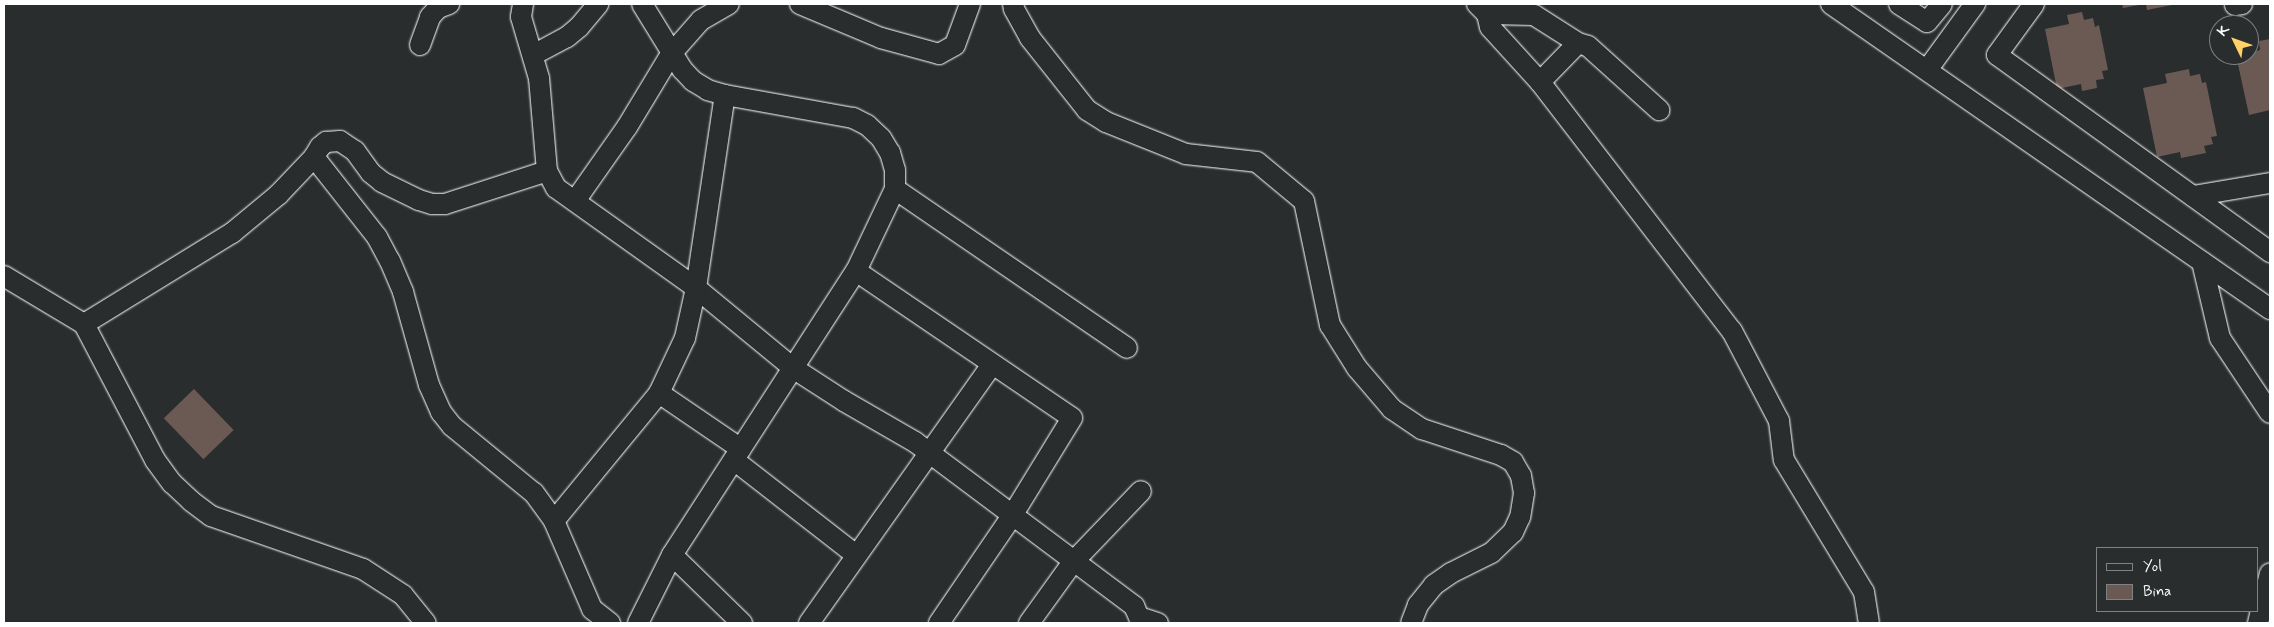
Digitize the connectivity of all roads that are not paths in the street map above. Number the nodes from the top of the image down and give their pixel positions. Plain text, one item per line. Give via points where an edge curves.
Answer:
1 (449, 4) edge
2 (522, 4) edge
3 (598, 4) edge
4 (642, 4) edge
5 (729, 4) edge
6 (800, 4) edge
7 (970, 4) edge
8 (1014, 4) edge
9 (1831, 4) edge
10 (1899, 4) edge
11 (1942, 4) edge
12 (1975, 4) edge
13 (2034, 4) edge
14 (1482, 9) edge
15 (1578, 43) junction
16 (420, 45) dead end
17 (671, 54) junction
18 (533, 55) junction
19 (1927, 70) junction
20 (1540, 82) junction
21 (724, 95) junction
22 (1659, 110) dead end
23 (314, 157) junction
24 (547, 171) junction
25 (2270, 182) edge
26 (895, 190) junction
27 (2193, 196) junction
28 (575, 201) junction
29 (2270, 252) edge
30 (2202, 262) junction
31 (856, 271) junction
32 (4, 276) edge
33 (696, 288) junction
34 (2270, 309) edge
35 (84, 324) junction
36 (1127, 348) dead end
37 (992, 366) junction
38 (792, 368) junction
39 (659, 393) junction
40 (2270, 413) edge
41 (928, 452) junction
42 (738, 455) junction
43 (1141, 491) dead end
44 (1012, 516) junction
45 (554, 521) junction
46 (672, 555) junction
47 (856, 555) junction
48 (1073, 562) junction
49 (2270, 573) edge
50 (818, 620) edge
51 (1137, 620) edge
52 (426, 623) edge
53 (610, 623) edge
54 (638, 623) edge
55 (742, 623) edge
56 (940, 623) edge
57 (1028, 623) edge
58 (1158, 623) edge
59 (1411, 623) edge
60 (1869, 623) edge
61 (2258, 623) edge

1 - 16 street via 438,8 430,17
2 - 18 street via 521,17
3 - 18 street via 573,32
4 - 17 street
5 - 17 street via 701,20
6 - 7 street via 881,38 938,54 955,45
8 - 59 street via 1030,38 1087,110 1106,122 1186,154 1257,162 1304,202 1330,325 1357,368 1392,409 1422,429 1513,462 1521,476 1524,493 1520,517 1513,532 1491,553 1451,572 1434,585 1418,605
9 - 19 street
10 - 11 street via 1927,22
12 - 19 street
13 - 27 street via 1997,55
14 - 15 street via 1534,15
14 - 20 street via 1490,27
15 - 20 street
15 - 22 street via 1588,46
17 - 21 street via 693,81
17 - 28 street via 627,128
18 - 24 street via 539,78
19 - 30 street
20 - 60 street via 1732,331 1779,421 1784,460 1864,592
21 - 26 street via 853,118 867,125 881,138 890,153 895,170
21 - 33 street
23 - 24 street via 326,142 340,141 355,151 382,182 432,204 445,204
23 - 35 street via 278,195 232,233
23 - 45 street via 377,237 390,261 403,292 429,385 441,412 452,426 534,493
24 - 28 street via 556,188
25 - 27 street
26 - 31 street
26 - 36 street
27 - 29 street
28 - 33 street
30 - 34 street
30 - 40 street via 2220,338
31 - 37 street
31 - 38 street
32 - 35 street
33 - 38 street
33 - 39 street via 685,338
35 - 52 street via 155,460 191,501 212,516 363,569 403,595
37 - 41 street
37 - 44 street via 1072,418
38 - 41 street
38 - 42 street
39 - 42 street
39 - 45 street
41 - 44 street
41 - 47 street
42 - 46 street
42 - 47 street
43 - 48 street
44 - 48 street
44 - 56 street
45 - 53 street via 592,609
46 - 54 street
46 - 55 street
47 - 50 street
48 - 51 street via 1134,606
48 - 57 street
49 - 61 street
51 - 58 street

